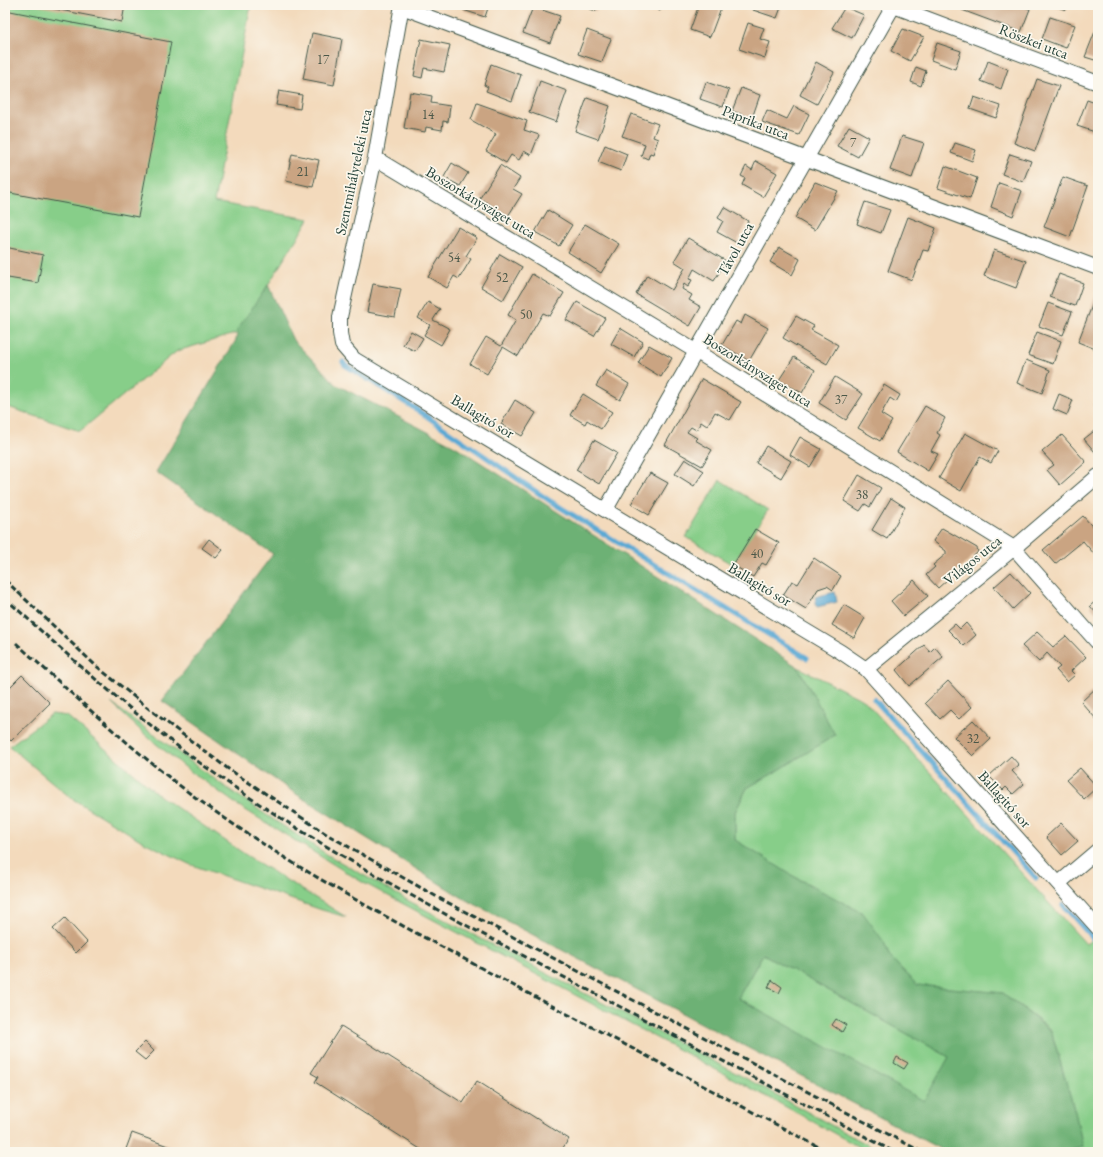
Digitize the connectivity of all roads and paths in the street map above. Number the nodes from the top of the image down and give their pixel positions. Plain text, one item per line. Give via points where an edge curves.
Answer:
1 (893, 5) edge
2 (402, 6) edge
3 (1098, 83) edge
4 (374, 158) junction
5 (806, 159) junction
6 (1098, 268) edge
7 (342, 345) joint
8 (696, 352) junction
9 (1098, 476) edge
10 (606, 510) junction
11 (1014, 548) junction
12 (1098, 643) edge
13 (866, 669) junction
14 (1098, 850) edge
15 (1059, 883) junction
16 (1098, 928) edge

1 - 3 street, Röszkei utca
1 - 5 street, Távol utca
2 - 4 street, Szentmihályteleki utca
2 - 5 street, Paprika utca
4 - 7 street, Szentmihályteleki utca via 340,317
4 - 8 street, Boszorkánysziget utca
5 - 6 street, Paprika utca
5 - 8 street, Távol utca
7 - 10 street, Ballagitó sor via 354,359 419,402
8 - 10 street, Távol utca
8 - 11 street, Boszorkánysziget utca
9 - 11 street, Világos utca
10 - 13 street, Ballagitó sor
11 - 12 street, Boszorkánysziget utca
11 - 13 street, Világos utca
13 - 15 street, Ballagitó sor
14 - 15 street
15 - 16 street, Ballagitó sor

